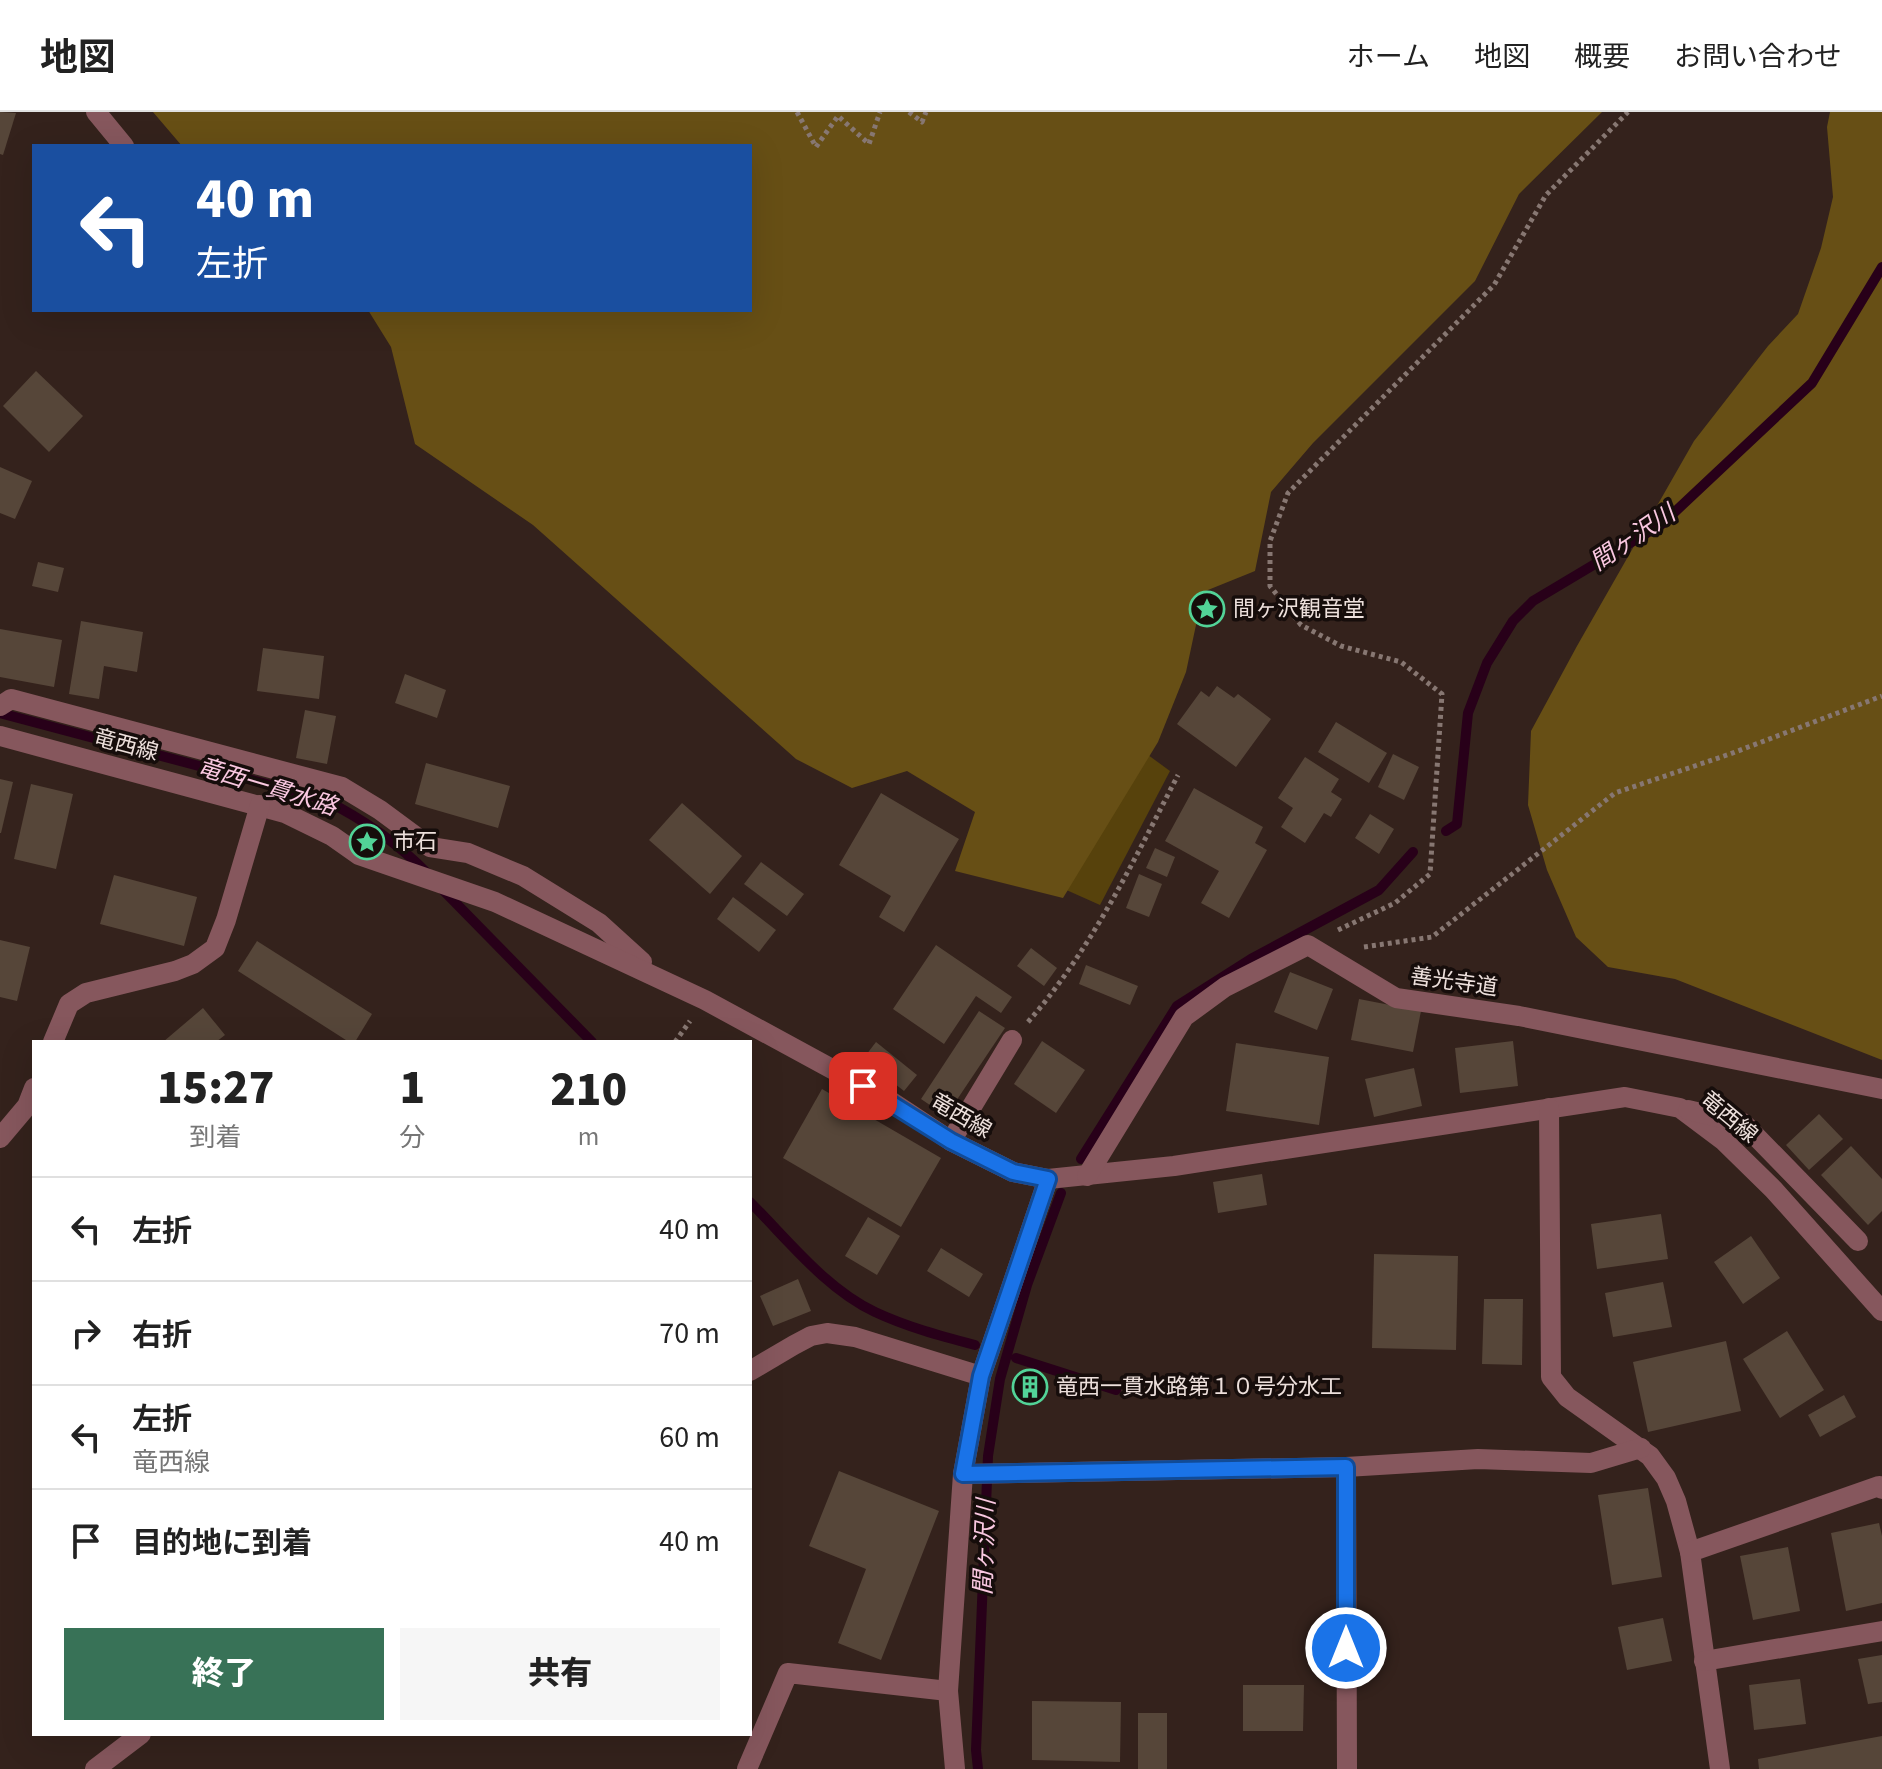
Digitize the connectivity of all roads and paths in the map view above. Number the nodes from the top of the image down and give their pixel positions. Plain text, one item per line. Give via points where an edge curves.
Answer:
1 (96, 112) edge
2 (797, 112) edge
3 (880, 112) edge
4 (909, 112) edge
5 (926, 112) edge
6 (1628, 112) edge
7 (122, 144) edge
8 (1882, 696) edge
9 (4, 703) edge
10 (0, 736) edge
11 (1178, 775) dead end
12 (260, 805) junction
13 (1308, 945) junction
14 (657, 976) junction
15 (54, 1040) edge
16 (1012, 1040) joint
17 (1882, 1089) edge
18 (32, 1093) edge
19 (1549, 1108) junction
20 (1680, 1108) junction
21 (0, 1138) edge
22 (951, 1141) junction
23 (1087, 1176) junction
24 (1048, 1179) junction
25 (1858, 1241) dead end
26 (1882, 1311) edge
27 (752, 1370) edge
28 (981, 1376) junction
29 (1641, 1448) junction
30 (1346, 1467) junction
31 (963, 1474) junction
32 (1882, 1489) edge
33 (1690, 1552) junction
34 (1882, 1631) edge
35 (1704, 1661) junction
36 (948, 1691) junction
37 (138, 1736) edge
38 (95, 1769) edge
39 (747, 1769) edge
40 (955, 1769) edge
41 (1347, 1769) edge
42 (1720, 1769) edge

1 - 7 street
2 - 3 path via 816,147 838,116 869,144
4 - 5 path via 922,122
6 - 13 path via 1546,195 1494,285 1288,493 1270,541 1270,586 1301,625 1341,646 1401,662 1442,694 1430,874 1395,903
8 - 13 path via 1615,793 1432,937 1336,952
9 - 14 street via 11,699 342,787 430,847 468,853 523,876 599,923
10 - 12 street, 竜西線
11 - 16 path via 1111,903 1051,996
12 - 14 street, 竜西線 via 332,836 359,855 495,902
12 - 15 street via 215,948 175,971 86,993 69,1004
13 - 17 street, 善光寺道 via 1396,998 1519,1016
13 - 23 street via 1225,987 1184,1017
14 - 22 street, 竜西線 via 889,1100
16 - 22 street
18 - 21 street
19 - 20 street, 竜西線 via 1625,1097
19 - 23 street, 竜西線
19 - 29 street via 1551,1377 1567,1397
20 - 25 street via 1743,1123
20 - 26 street, 竜西線 via 1724,1141 1773,1189
22 - 24 street, 竜西線 via 1013,1172
23 - 24 street, 竜西線
24 - 28 street
27 - 28 street via 811,1336 827,1333
28 - 31 street
29 - 30 street via 1591,1463 1478,1459
29 - 33 street via 1666,1478
30 - 31 street
30 - 41 street
31 - 36 street
32 - 33 street
33 - 35 street
34 - 35 street
35 - 42 street
36 - 39 street via 788,1673
36 - 40 street
37 - 38 street

